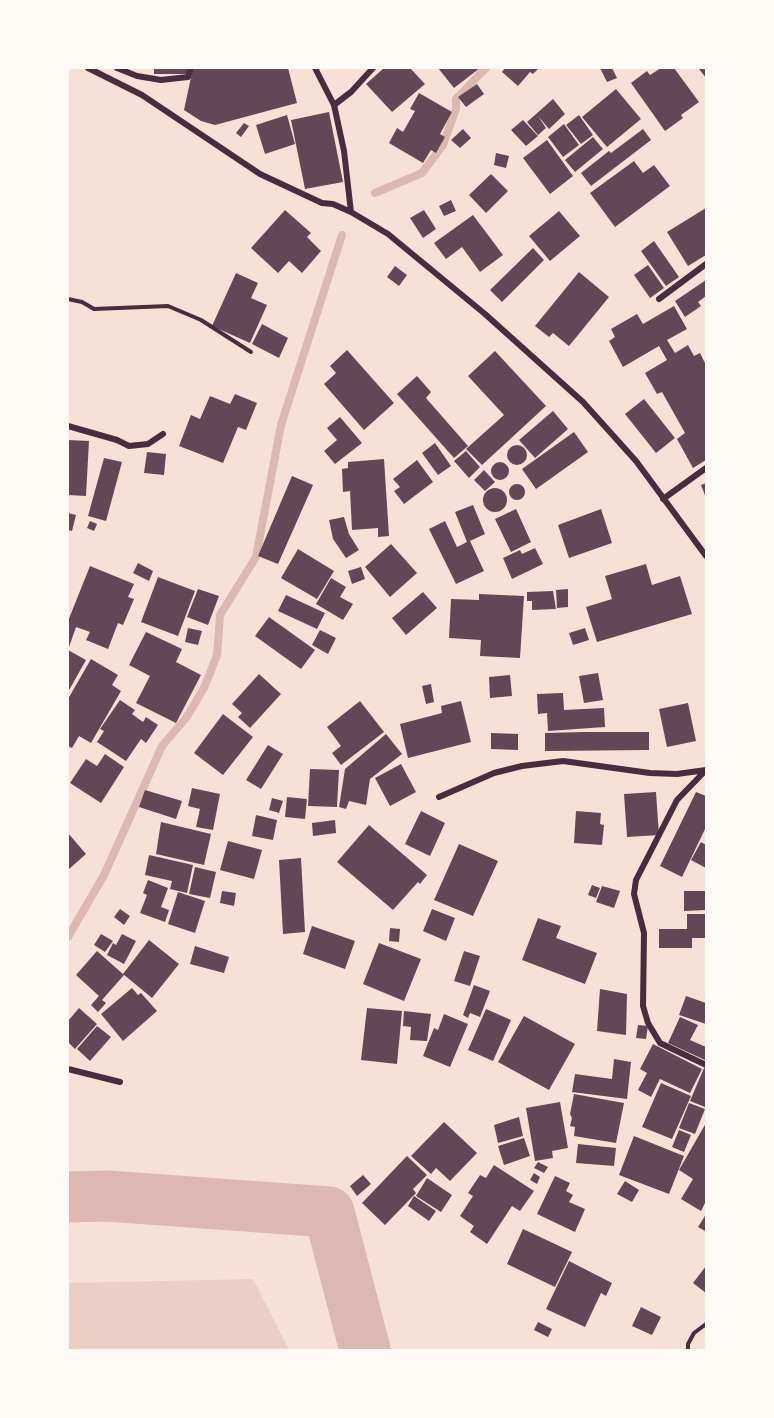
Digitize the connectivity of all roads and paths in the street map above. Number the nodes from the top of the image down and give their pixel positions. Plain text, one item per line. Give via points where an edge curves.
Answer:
1 (88, 68) edge
2 (117, 68) edge
3 (191, 68) edge
4 (315, 68) edge
5 (373, 68) edge
6 (334, 105) junction
7 (351, 212) junction
8 (706, 264) edge
9 (68, 299) edge
10 (659, 299) dead end
11 (251, 352) dead end
12 (68, 426) edge
13 (163, 434) dead end
14 (706, 468) edge
15 (663, 499) junction
16 (706, 556) edge
17 (706, 771) edge
18 (439, 797) dead end
19 (706, 1065) edge
20 (68, 1069) edge
21 (120, 1082) dead end
22 (706, 1324) edge
23 (688, 1350) edge

1 - 7 street via 142,95 260,174
2 - 3 street via 161,80 188,77
4 - 6 street
5 - 6 street
6 - 7 street
7 - 15 street via 397,241 583,402 636,461
8 - 10 street
9 - 11 path via 94,309 168,306 193,316
12 - 13 street via 129,446 148,444
14 - 15 street
15 - 16 street
17 - 18 street via 677,774 563,761 494,773
17 - 19 street via 677,800 636,880 634,894 644,933 643,1006 648,1023 660,1043
20 - 21 street
22 - 23 path via 694,1333

